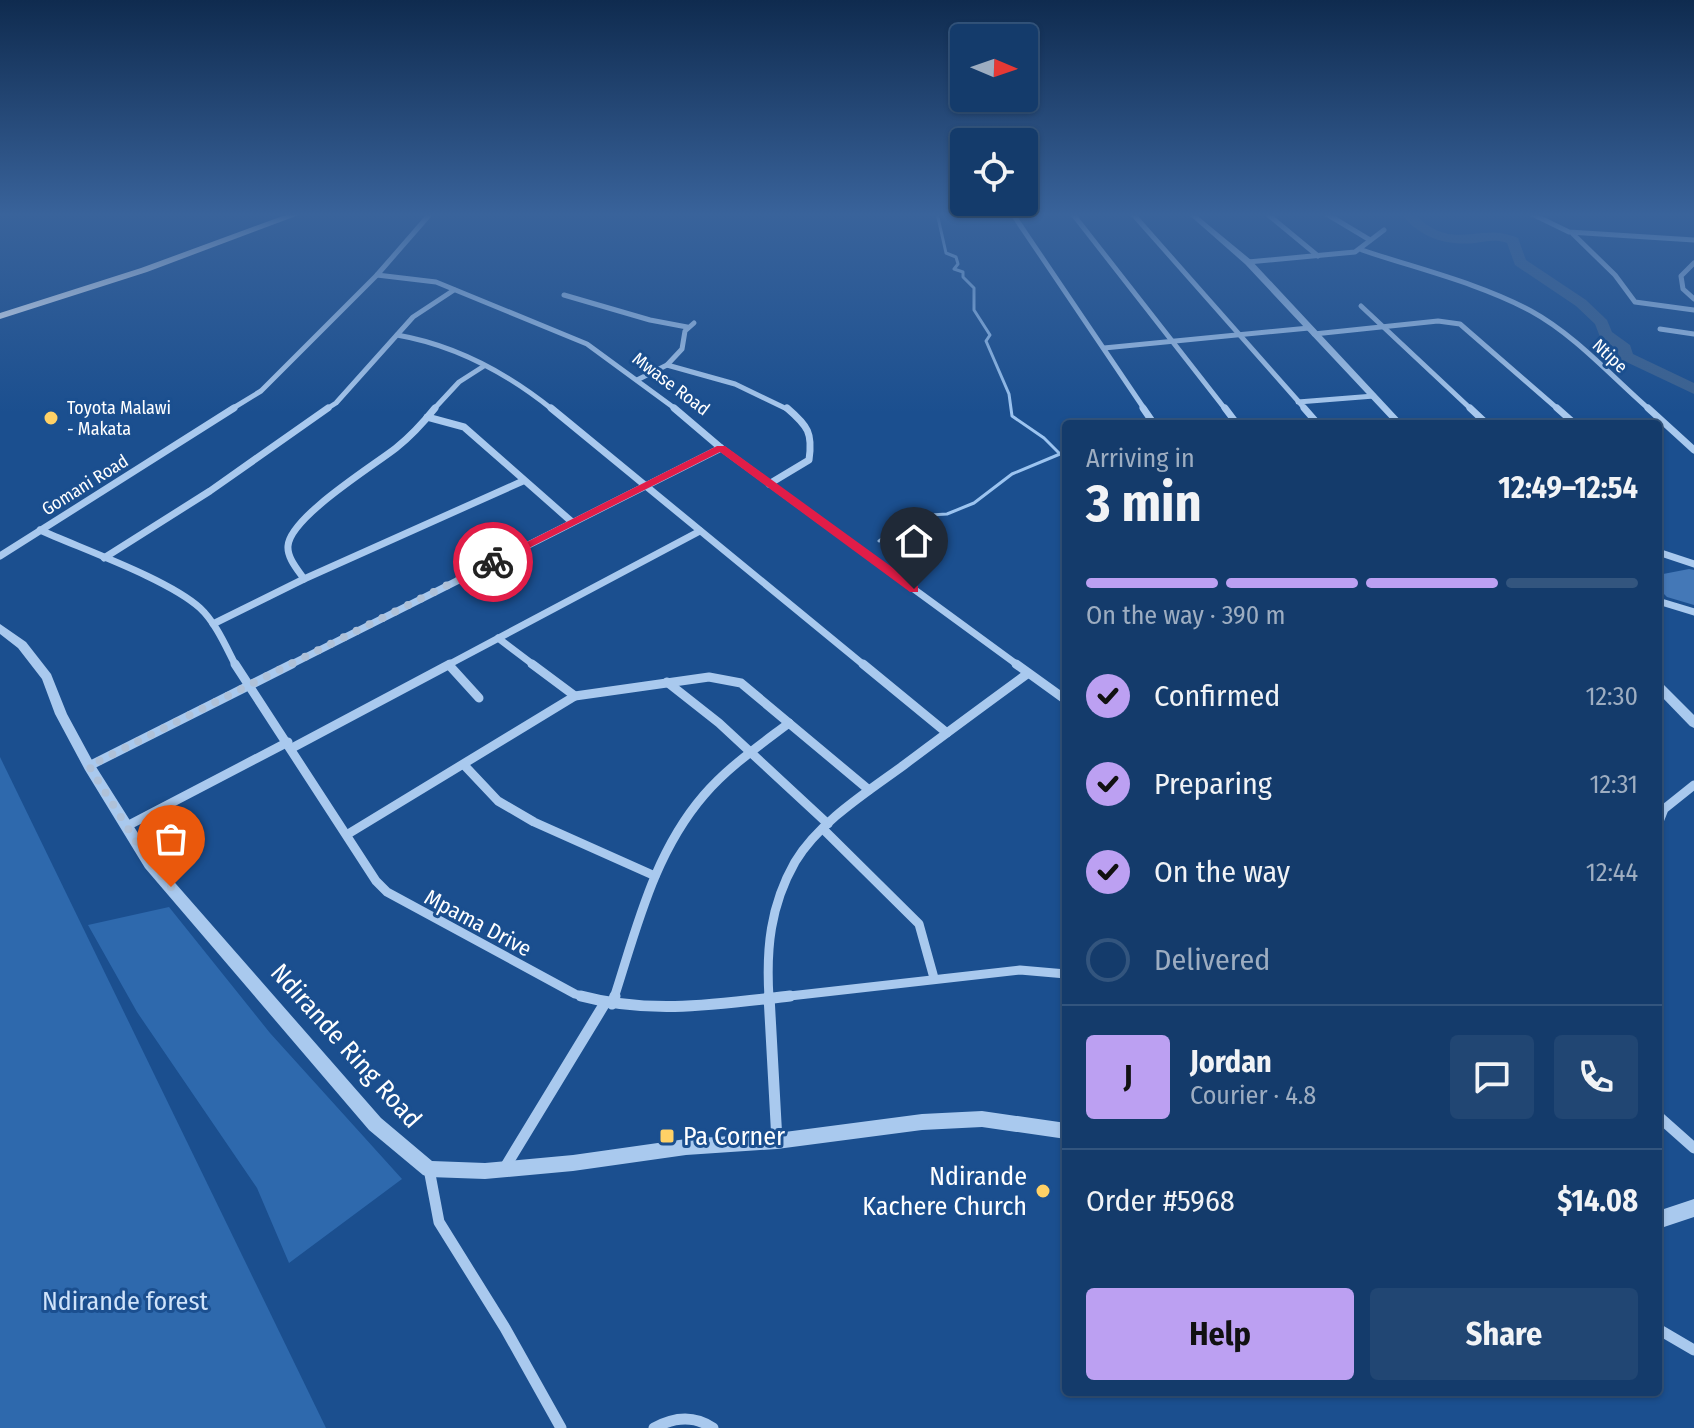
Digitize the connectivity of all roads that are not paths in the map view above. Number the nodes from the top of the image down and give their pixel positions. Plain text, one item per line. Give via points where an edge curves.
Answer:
1 (114, 280) edge
2 (372, 280) edge
3 (425, 280) edge
4 (1057, 280) edge
5 (1124, 280) edge
6 (1191, 280) edge
7 (1264, 280) edge
8 (1450, 280) edge
9 (1618, 280) edge
10 (1682, 280) edge
11 (454, 290) junction
12 (564, 295) dead end
13 (1694, 299) edge
14 (1361, 306) dead end
15 (1694, 310) edge
16 (0, 316) edge
17 (1383, 327) junction
18 (1660, 329) dead end
19 (1312, 331) junction
20 (1694, 334) edge
21 (397, 335) junction
22 (1240, 335) junction
23 (1172, 341) junction
24 (1104, 348) junction
25 (667, 365) junction
26 (484, 366) junction
27 (637, 380) junction
28 (1374, 396) junction
29 (1298, 402) junction
30 (427, 417) junction
31 (1151, 420) edge
32 (1234, 420) edge
33 (1314, 420) edge
34 (1396, 420) edge
35 (1483, 420) edge
36 (1570, 420) edge
37 (1660, 420) edge
38 (1662, 421) edge
39 (721, 448) junction
40 (1694, 450) edge
41 (523, 481) junction
42 (769, 484) junction
43 (645, 485) junction
44 (572, 522) junction
45 (40, 530) junction
46 (700, 531) junction
47 (1662, 553) edge
48 (0, 556) edge
49 (104, 558) junction
50 (1694, 564) edge
51 (304, 579) junction
52 (1662, 602) edge
53 (1694, 612) edge
54 (213, 624) junction
55 (0, 628) edge
56 (498, 638) junction
57 (449, 665) junction
58 (1027, 674) junction
59 (667, 682) junction
60 (247, 686) junction
61 (1662, 690) edge
62 (575, 696) junction
63 (1062, 697) edge
64 (479, 698) dead end
65 (789, 723) junction
66 (1694, 723) edge
67 (947, 733) junction
68 (290, 745) junction
69 (750, 752) junction
70 (464, 765) junction
71 (89, 766) junction
72 (1694, 785) edge
73 (869, 790) junction
74 (1662, 814) edge
75 (127, 826) junction
76 (825, 826) junction
77 (348, 834) junction
78 (655, 876) junction
79 (1062, 974) edge
80 (934, 978) junction
81 (769, 999) junction
82 (608, 1004) junction
83 (1662, 1120) edge
84 (1062, 1130) edge
85 (777, 1141) junction
86 (1694, 1148) edge
87 (429, 1169) junction
88 (504, 1169) junction
89 (1694, 1208) edge
90 (1662, 1219) edge
91 (1662, 1331) edge
92 (1694, 1350) edge
93 (561, 1428) edge
94 (654, 1428) edge
95 (713, 1428) edge

1 - 16 main road
2 - 45 street, Gomani Road via 261,391
3 - 11 street, Mwase Road
4 - 24 street
5 - 23 street
6 - 22 street
7 - 19 street
8 - 37 street, Ntipe via 1533,312
9 - 15 street via 1635,302
10 - 13 street
11 - 21 street via 427,305
11 - 27 street, Mwase Road via 587,344
12 - 25 street via 650,320 691,325 682,349
14 - 17 street
17 - 19 street
17 - 35 street
17 - 36 street via 1460,324
18 - 20 street
19 - 22 street
19 - 28 street
21 - 26 street via 436,342
21 - 49 street via 336,403
22 - 23 street
22 - 29 street
23 - 24 street
23 - 32 street
24 - 31 street
25 - 27 street
25 - 42 street via 764,395 796,413 812,440 812,454
26 - 30 street via 455,382
26 - 43 street via 522,385
27 - 39 street, Mwase Road
28 - 29 street
28 - 34 street
29 - 33 street
30 - 41 street via 464,427
30 - 51 street via 299,524 287,545
38 - 40 street, Ntipe
39 - 42 street, Mwase Road
39 - 43 street
41 - 44 street
41 - 51 street
42 - 58 street, Mwase Road
43 - 44 street
43 - 46 street
44 - 60 street
45 - 48 street, Gomani Road
45 - 49 street, Mpama Drive
46 - 56 street
46 - 67 street
47 - 50 street
49 - 54 street, Mpama Drive via 186,598
51 - 54 street
52 - 53 street
54 - 60 street, Mpama Drive
55 - 71 street, Ndirande Ring Road via 22,645 47,677
56 - 57 street
56 - 62 street
57 - 64 street
57 - 68 street
58 - 63 street, Mwase Road
58 - 67 street
59 - 62 street
59 - 65 street via 709,677 736,681
59 - 69 street
60 - 68 street, Mpama Drive
60 - 71 street
61 - 66 street
62 - 70 street
65 - 69 street
65 - 73 street
67 - 73 street
68 - 75 street
68 - 77 street, Mpama Drive
69 - 76 street
69 - 78 street via 702,796
70 - 77 street
70 - 78 street via 498,801 534,822
71 - 75 street, Ndirande Ring Road
72 - 74 street
73 - 76 street
75 - 87 street, Ndirande Ring Road via 150,864 375,1124
76 - 80 street via 919,924
76 - 81 street via 797,859 776,903 769,928
77 - 82 street, Mpama Drive via 376,881 399,901 575,994
78 - 82 street
79 - 80 street, Mpama Drive via 1020,970
80 - 81 street, Mpama Drive
81 - 82 street, Mpama Drive via 680,1008
81 - 85 street
82 - 88 street
83 - 86 street
84 - 85 street via 982,1119
85 - 88 street
87 - 88 street
87 - 93 street via 439,1222
89 - 90 street
91 - 92 street
94 - 95 street via 688,1418

